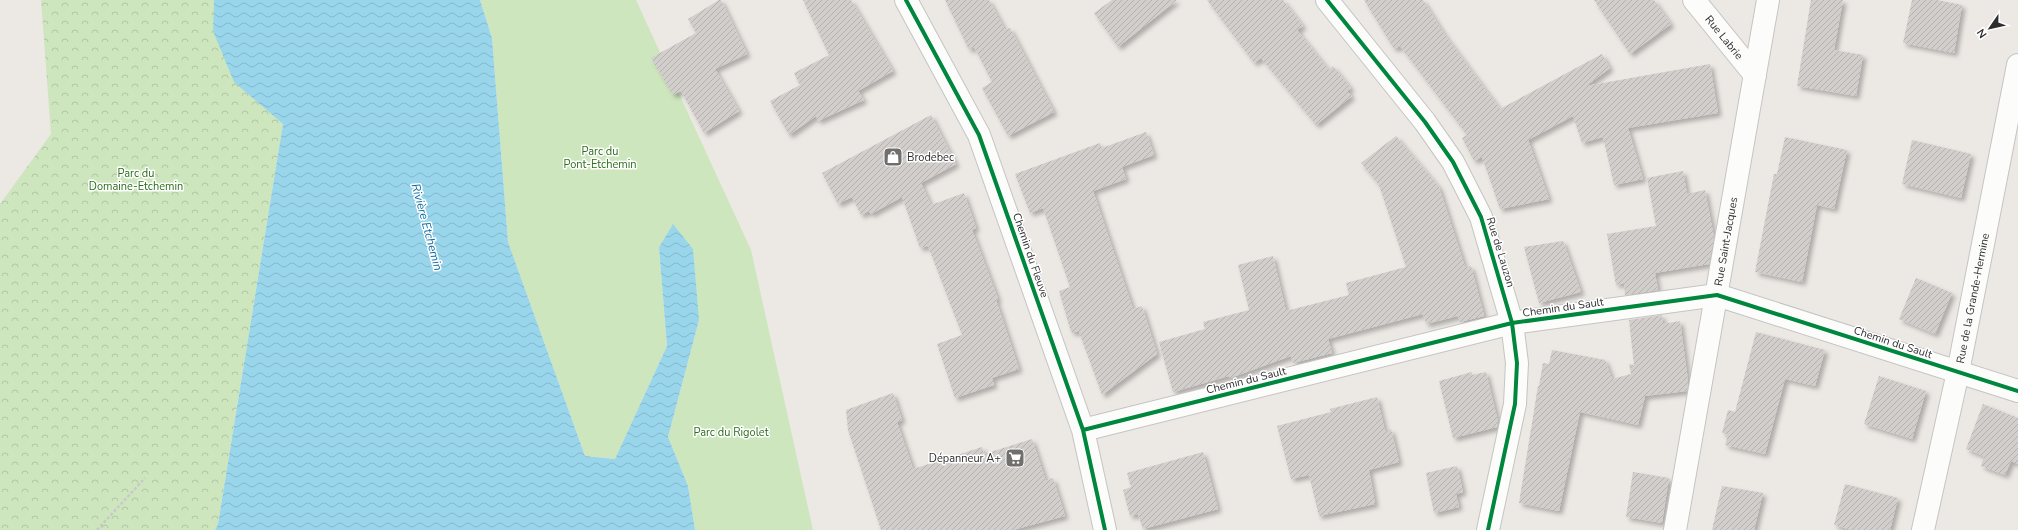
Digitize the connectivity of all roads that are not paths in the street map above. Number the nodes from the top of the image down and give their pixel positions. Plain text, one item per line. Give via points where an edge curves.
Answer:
1 (906, 0) edge
2 (1327, 0) edge
3 (1694, 0) edge
4 (1768, 0) edge
5 (2018, 65) edge
6 (1755, 75) junction
7 (1717, 295) junction
8 (1512, 323) junction
9 (1958, 372) junction
10 (2018, 391) edge
11 (1083, 430) junction
12 (1105, 530) edge
13 (1488, 530) edge
14 (1675, 530) edge
15 (1923, 530) edge

1 - 11 street, Chemin du Fleuve via 979,135
2 - 8 street, Rue de Lauzon via 1425,122 1453,162 1481,217
3 - 6 street, Rue Labrie
4 - 6 street, Rue Saint-Jacques
5 - 9 street, Rue de la Grande-Hermine
6 - 7 street, Rue Saint-Jacques
7 - 8 street, Chemin du Sault
7 - 9 street, Chemin du Sault
7 - 14 street, Rue Saint-Jacques
8 - 11 street, Chemin du Sault
8 - 13 street, Rue de Lauzon via 1517,363 1515,404
9 - 10 street, Chemin du Sault
9 - 15 street, Rue de la Grande-Hermine
11 - 12 street, Chemin du Fleuve

